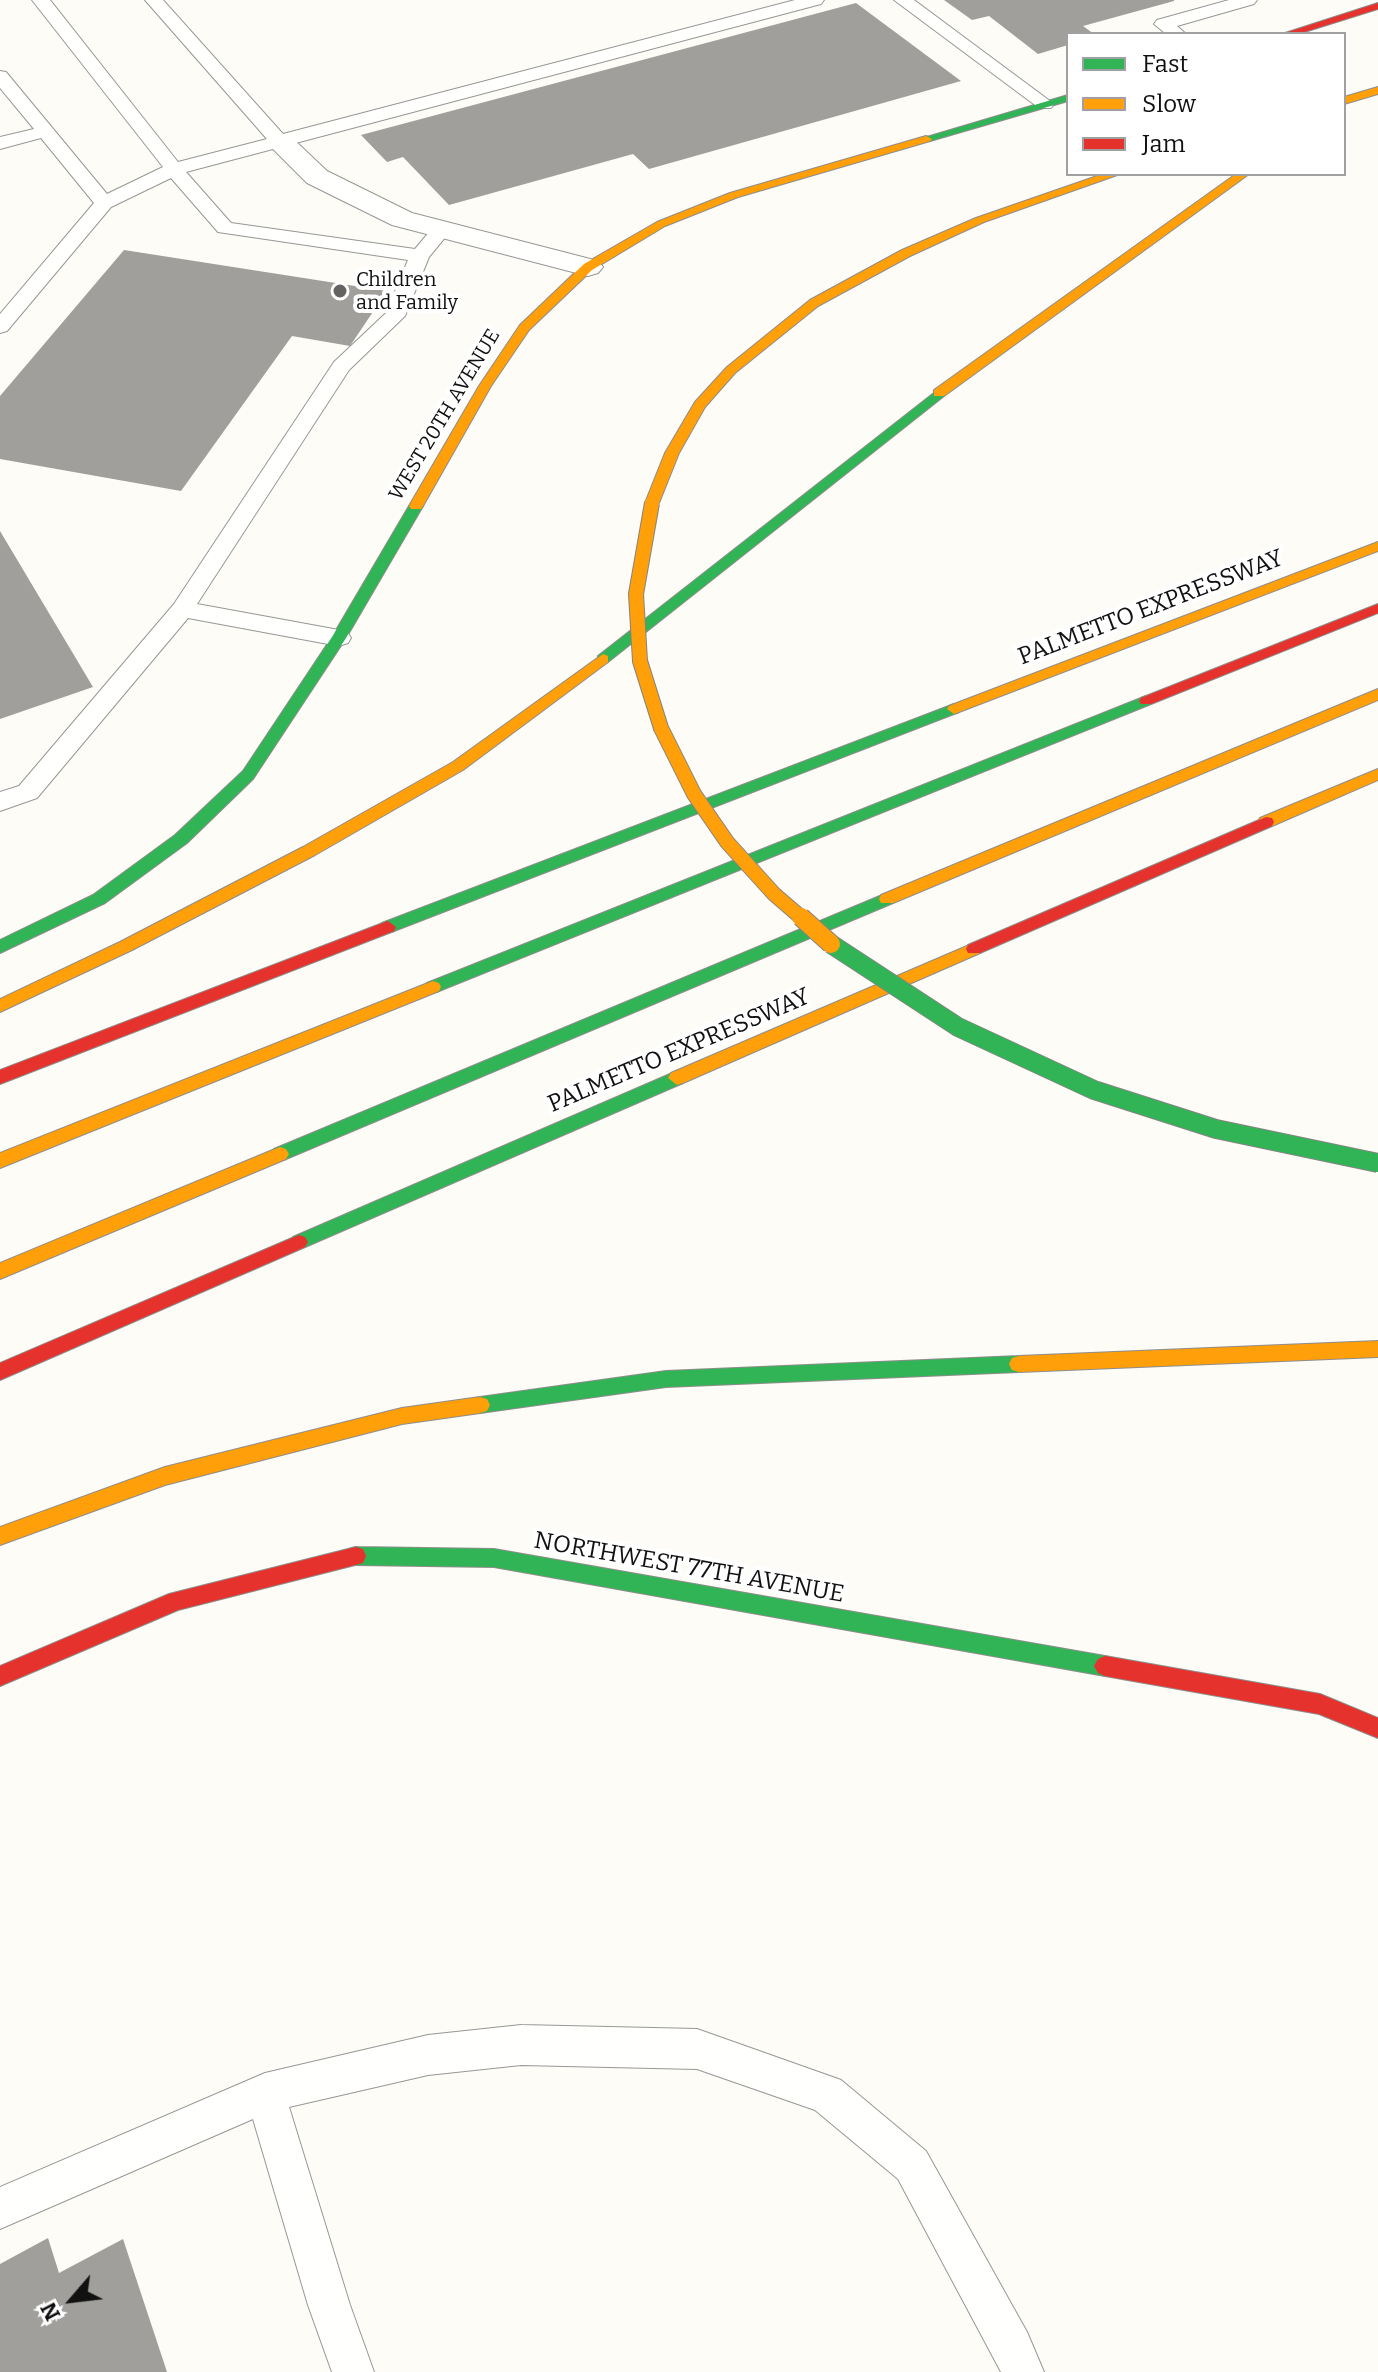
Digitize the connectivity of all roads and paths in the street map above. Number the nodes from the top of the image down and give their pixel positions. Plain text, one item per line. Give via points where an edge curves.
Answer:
1 (41, 0) edge
2 (154, 0) edge
3 (815, 0) edge
4 (903, 0) edge
5 (1248, 0) edge
6 (1378, 6) edge
7 (1174, 32) edge
8 (1294, 32) edge
9 (0, 76) edge
10 (1374, 92) edge
11 (1066, 99) edge
12 (1346, 100) edge
13 (1045, 104) junction
14 (1346, 109) edge
15 (43, 132) junction
16 (279, 141) junction
17 (0, 143) edge
18 (174, 169) junction
19 (1108, 176) edge
20 (1240, 176) edge
21 (104, 203) junction
22 (442, 229) junction
23 (420, 256) junction
24 (588, 267) junction
25 (0, 327) edge
26 (1378, 546) edge
27 (1378, 608) edge
28 (182, 609) junction
29 (339, 638) junction
30 (1378, 694) edge
31 (1378, 774) edge
32 (0, 802) edge
33 (0, 947) edge
34 (0, 1006) edge
35 (0, 1077) edge
36 (0, 1161) edge
37 (1378, 1163) edge
38 (0, 1271) edge
39 (1378, 1349) edge
40 (1267, 1355) junction
41 (1336, 1370) dead end
42 (0, 1372) edge
43 (0, 1536) edge
44 (0, 1676) edge
45 (1378, 1728) edge
46 (265, 2093) junction
47 (0, 2208) edge
48 (353, 2372) edge
49 (1023, 2372) edge

1 - 18 lane
2 - 16 lane
3 - 16 lane
4 - 13 lane
5 - 7 lane via 1163,24
6 - 8 main road
9 - 15 lane
10 - 12 main road
10 - 14 main road
11 - 13 main road, WEST 20TH AVENUE
13 - 24 main road, WEST 20TH AVENUE via 734,195 661,224
15 - 17 lane
15 - 21 lane
16 - 18 lane
16 - 22 street via 317,177 341,191 402,219
18 - 21 lane
18 - 23 lane via 225,228
19 - 37 main road, bridge via 980,220 906,253 814,303 731,370 700,405 672,453 652,503 636,594 640,661 661,728 694,794 727,842 774,894 833,946 958,1027 1094,1090 1216,1129
20 - 34 main road via 904,418 564,690 458,766 309,851
21 - 25 lane
22 - 23 lane
22 - 24 street
23 - 28 lane via 395,316 341,366
24 - 29 main road, WEST 20TH AVENUE via 524,328 485,386
26 - 35 main road, PALMETTO EXPRESSWAY
27 - 36 main road
28 - 29 lane
28 - 32 lane via 28,792
29 - 33 main road, WEST 20TH AVENUE via 248,775 181,839 99,899
30 - 38 main road
31 - 42 main road, PALMETTO EXPRESSWAY
39 - 40 main road
40 - 41 main road
40 - 43 main road via 666,1379 402,1416 165,1476
44 - 45 main road, NORTHWEST 77TH AVENUE via 176,1601 357,1556 494,1558 1320,1704
46 - 47 lane
46 - 48 lane
46 - 49 lane via 428,2055 521,2045 697,2049 827,2094 912,2165

